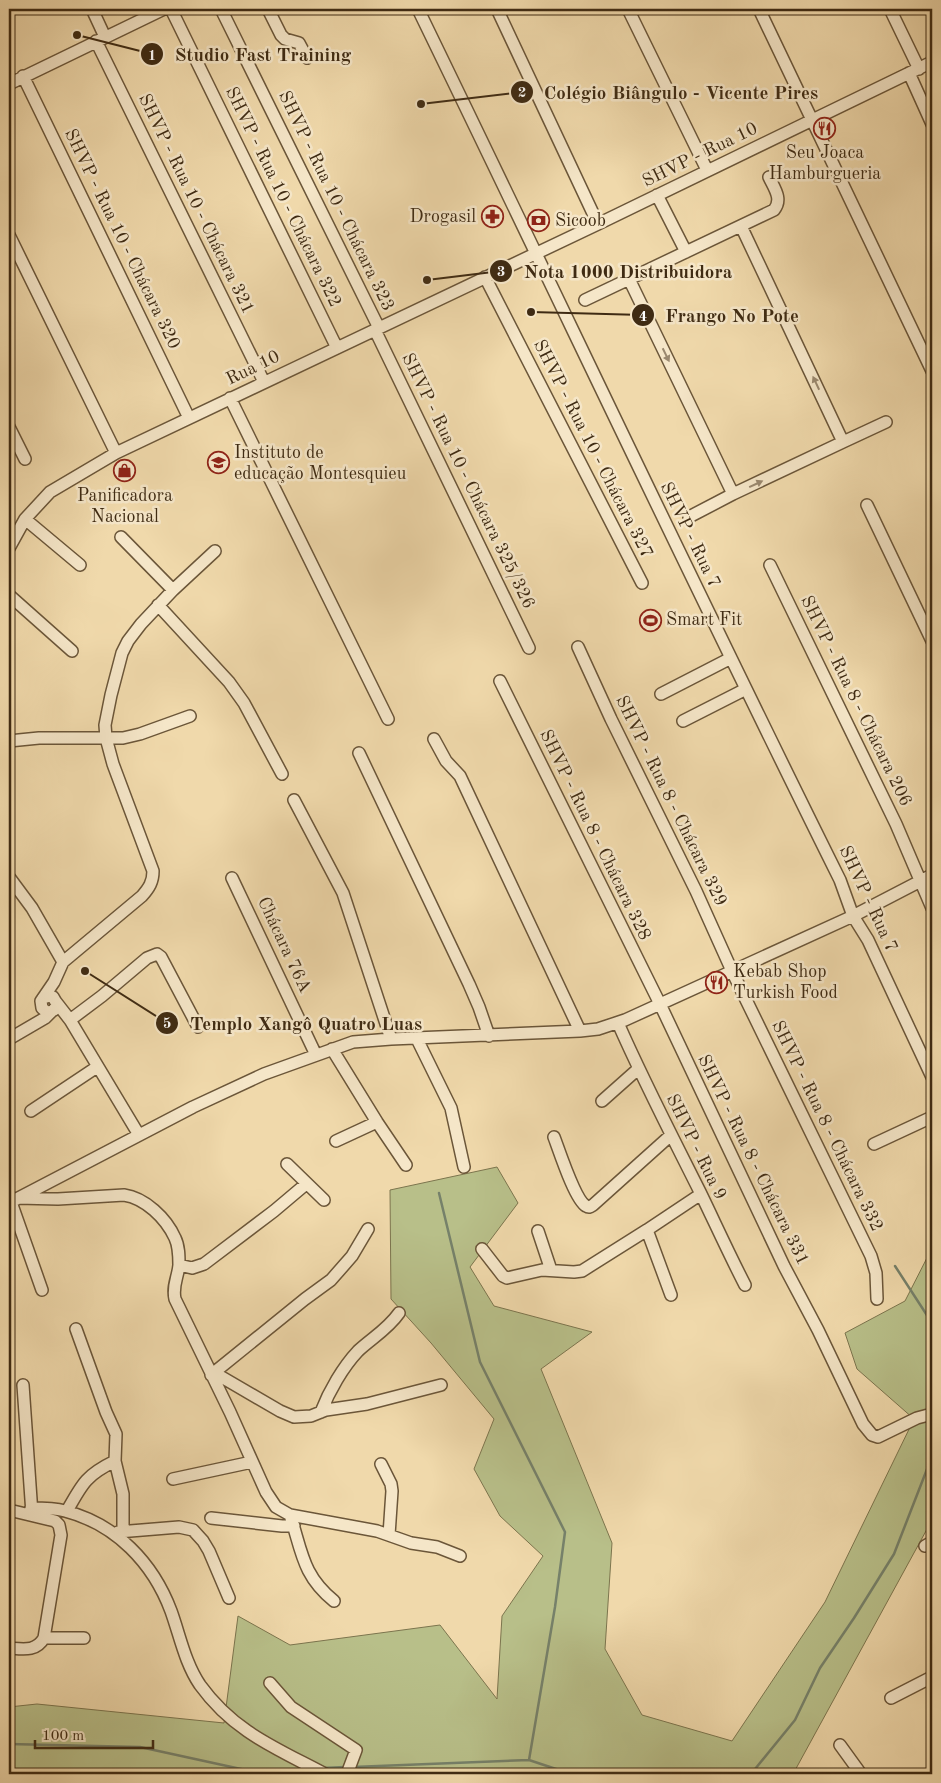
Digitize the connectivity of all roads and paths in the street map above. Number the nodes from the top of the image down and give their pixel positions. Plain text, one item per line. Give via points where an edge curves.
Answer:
1 (92, 9) edge
2 (164, 9) edge
3 (171, 9) edge
4 (222, 9) edge
5 (268, 9) edge
6 (418, 9) edge
7 (496, 9) edge
8 (628, 9) edge
9 (759, 9) edge
10 (890, 9) edge
11 (101, 39) junction
12 (307, 58) dead end
13 (932, 62) edge
14 (914, 71) junction
15 (23, 76) junction
16 (9, 84) edge
17 (812, 119) junction
18 (932, 124) edge
19 (707, 170) junction
20 (769, 177) dead end
21 (657, 195) junction
22 (598, 224) junction
23 (741, 226) junction
24 (9, 235) edge
25 (536, 252) junction
26 (686, 252) junction
27 (485, 277) junction
28 (629, 279) junction
29 (585, 300) dead end
30 (377, 329) junction
31 (337, 348) junction
32 (932, 371) edge
33 (264, 382) junction
34 (230, 398) junction
35 (189, 418) junction
36 (886, 422) dead end
37 (9, 427) edge
38 (843, 442) junction
39 (116, 453) junction
40 (25, 459) dead end
41 (733, 494) junction
42 (867, 505) dead end
43 (690, 517) dead end
44 (25, 519) junction
45 (121, 538) dead end
46 (9, 548) edge
47 (215, 551) dead end
48 (770, 564) dead end
49 (80, 565) dead end
50 (642, 583) dead end
51 (173, 590) junction
52 (9, 595) edge
53 (158, 605) junction
54 (932, 641) edge
55 (578, 647) dead end
56 (529, 648) dead end
57 (72, 651) dead end
58 (731, 658) junction
59 (500, 682) dead end
60 (746, 689) junction
61 (662, 694) dead end
62 (190, 716) dead end
63 (388, 718) dead end
64 (683, 721) dead end
65 (106, 738) junction
66 (434, 739) dead end
67 (9, 741) edge
68 (359, 753) dead end
69 (282, 774) dead end
70 (294, 800) dead end
71 (932, 875) edge
72 (9, 877) edge
73 (232, 878) dead end
74 (921, 880) junction
75 (932, 908) edge
76 (853, 916) junction
77 (63, 962) junction
78 (732, 971) junction
79 (54, 982) junction
80 (42, 1001) junction
81 (660, 1004) junction
82 (54, 1006) junction
83 (69, 1018) junction
84 (618, 1023) junction
85 (198, 1027) dead end
86 (28, 1028) junction
87 (580, 1031) junction
88 (489, 1036) junction
89 (9, 1039) edge
90 (391, 1039) junction
91 (417, 1039) junction
92 (332, 1049) junction
93 (316, 1055) junction
94 (97, 1067) junction
95 (638, 1069) junction
96 (932, 1076) edge
97 (602, 1101) dead end
98 (31, 1111) dead end
99 (932, 1117) edge
100 (376, 1122) junction
101 (139, 1135) junction
102 (671, 1135) junction
103 (554, 1137) dead end
104 (336, 1141) dead end
105 (874, 1144) dead end
106 (287, 1164) dead end
107 (406, 1165) dead end
108 (464, 1167) dead end
109 (306, 1184) junction
110 (701, 1194) junction
111 (324, 1200) dead end
112 (12, 1201) edge
113 (368, 1229) dead end
114 (647, 1230) junction
115 (538, 1232) dead end
116 (482, 1249) dead end
117 (179, 1265) junction
118 (551, 1270) junction
119 (745, 1285) dead end
120 (42, 1290) dead end
121 (671, 1295) dead end
122 (877, 1299) dead end
123 (399, 1313) dead end
124 (76, 1329) dead end
125 (212, 1374) junction
126 (23, 1385) dead end
127 (441, 1385) dead end
128 (321, 1412) junction
129 (932, 1414) edge
130 (115, 1461) junction
131 (252, 1462) junction
132 (381, 1464) dead end
133 (172, 1479) dead end
134 (9, 1510) edge
135 (32, 1511) junction
136 (67, 1511) junction
137 (211, 1518) dead end
138 (292, 1520) junction
139 (111, 1532) junction
140 (123, 1532) junction
141 (389, 1535) junction
142 (460, 1556) dead end
143 (229, 1598) dead end
144 (334, 1601) dead end
145 (44, 1638) junction
146 (84, 1638) dead end
147 (9, 1648) edge
148 (932, 1677) edge
149 (270, 1684) dead end
150 (891, 1698) dead end
151 (840, 1745) dead end
152 (325, 1774) edge
153 (347, 1774) edge
154 (861, 1774) edge

1 - 11 street, SHVP - Rua 10 - Chácara 321
2 - 11 street
3 - 31 street, SHVP - Rua 10 - Chácara 322
4 - 30 street, SHVP - Rua 10 - Chácara 323
5 - 12 street via 285,39 299,43
6 - 25 street, SHVP - Rua 7
7 - 22 street
8 - 19 street
9 - 17 street
10 - 14 street
11 - 15 street
11 - 33 street, SHVP - Rua 10 - Chácara 321
13 - 14 street, SHVP - Rua 10
14 - 17 street, SHVP - Rua 10
14 - 18 street
15 - 16 street
15 - 35 street, SHVP - Rua 10 - Chácara 320
17 - 19 street, SHVP - Rua 10
17 - 32 street
19 - 21 street, SHVP - Rua 10
20 - 23 street via 779,199 778,205
21 - 22 street, SHVP - Rua 10
21 - 26 street
22 - 25 street, SHVP - Rua 10
23 - 26 street
38 -> 23 street
24 - 39 street
25 - 27 street, Rua 10
25 - 58 street, SHVP - Rua 7
26 - 28 street
27 - 30 street, Rua 10
27 - 50 street, SHVP - Rua 10 - Chácara 327
28 - 29 street
28 -> 41 street
30 - 31 street, Rua 10
30 - 56 street, SHVP - Rua 10 - Chácara 325/326
31 - 33 street, Rua 10
33 - 34 street, Rua 10
34 - 35 street, Rua 10
34 - 63 street
35 - 39 street, Rua 10
36 - 38 street
37 - 40 street
41 -> 38 street
39 - 44 street, Rua 10 via 50,492
41 - 43 street
42 - 54 street
44 - 46 street, Rua 10
44 - 49 street
45 - 51 street
47 - 51 street
48 - 74 street, SHVP - Rua 8 - Chácara 206
51 - 53 street
52 - 57 street
53 - 65 street via 122,653 105,725
53 - 69 street via 229,682 244,703
55 - 78 street, SHVP - Rua 8 - Chácara 329
58 - 60 street, SHVP - Rua 7
58 - 61 street
59 - 81 street, SHVP - Rua 8 - Chácara 328
60 - 64 street
60 - 76 street, SHVP - Rua 7 via 840,880
62 - 65 street via 140,734
65 - 67 street
65 - 77 street via 153,871 152,880 142,896
66 - 87 street via 446,761 460,776
68 - 88 street via 480,1007
70 - 90 street via 343,893
71 - 74 street
72 - 77 street via 32,908
73 - 93 street, Chácara 76A
74 - 75 street, SHVP - Rua 8 - Chácara 206
74 - 76 street
76 - 78 street
76 - 96 street, SHVP - Rua 7 via 868,940
77 - 79 street
78 - 81 street
78 - 122 street, SHVP - Rua 8 - Chácara 332 via 873,1260
79 - 80 street
79 - 82 street
80 - 82 street via 44,1010
80 - 86 street
81 - 84 street
81 - 129 street, SHVP - Rua 8 - Chácara 331 via 865,1428 878,1437
82 - 83 street
82 - 86 street via 45,1018
83 - 85 street via 155,954 161,957
83 - 94 street
84 - 87 street
84 - 95 street, SHVP - Rua 9
86 - 89 street
87 - 88 street
88 - 91 street
90 - 91 street
90 - 92 street via 354,1042
91 - 108 street via 450,1108
92 - 93 street
92 - 100 street
93 - 101 street via 264,1074
94 - 98 street
94 - 101 street
95 - 97 street
95 - 102 street, SHVP - Rua 9
99 - 105 street
100 - 104 street
100 - 107 street
101 - 112 street
102 - 103 street via 589,1207 584,1205 576,1191
102 - 110 street, SHVP - Rua 9
106 - 109 street
109 - 111 street
109 - 117 street via 204,1264 192,1268
110 - 114 street
110 - 119 street, SHVP - Rua 9
112 - 117 street via 133,1196 152,1209 170,1229 176,1239
112 - 120 street
113 - 125 street via 352,1256 331,1280
114 - 118 street via 582,1271
114 - 121 street
115 - 118 street
116 - 118 street via 507,1278
117 - 125 street via 173,1289 175,1299
123 - 128 street via 345,1368
124 - 130 street via 116,1434
125 - 128 street via 294,1417
125 - 131 street
126 - 135 street
127 - 128 street
130 - 136 street via 89,1476
130 - 140 street via 122,1485
131 - 133 street
131 - 138 street via 271,1501
132 - 141 street via 392,1491
134 - 135 street
135 - 136 street
135 - 145 street via 58,1523 61,1530
136 - 139 street
137 - 138 street via 282,1526
138 - 141 street
138 - 144 street via 308,1572
139 - 140 street
139 - 152 street via 136,1552 156,1580 172,1612 192,1670 212,1700 240,1727
140 - 143 street via 175,1527 193,1530 209,1551
141 - 142 street
145 - 146 street
145 - 147 street via 32,1648
148 - 150 street
149 - 153 street via 291,1707 356,1750
151 - 154 street

